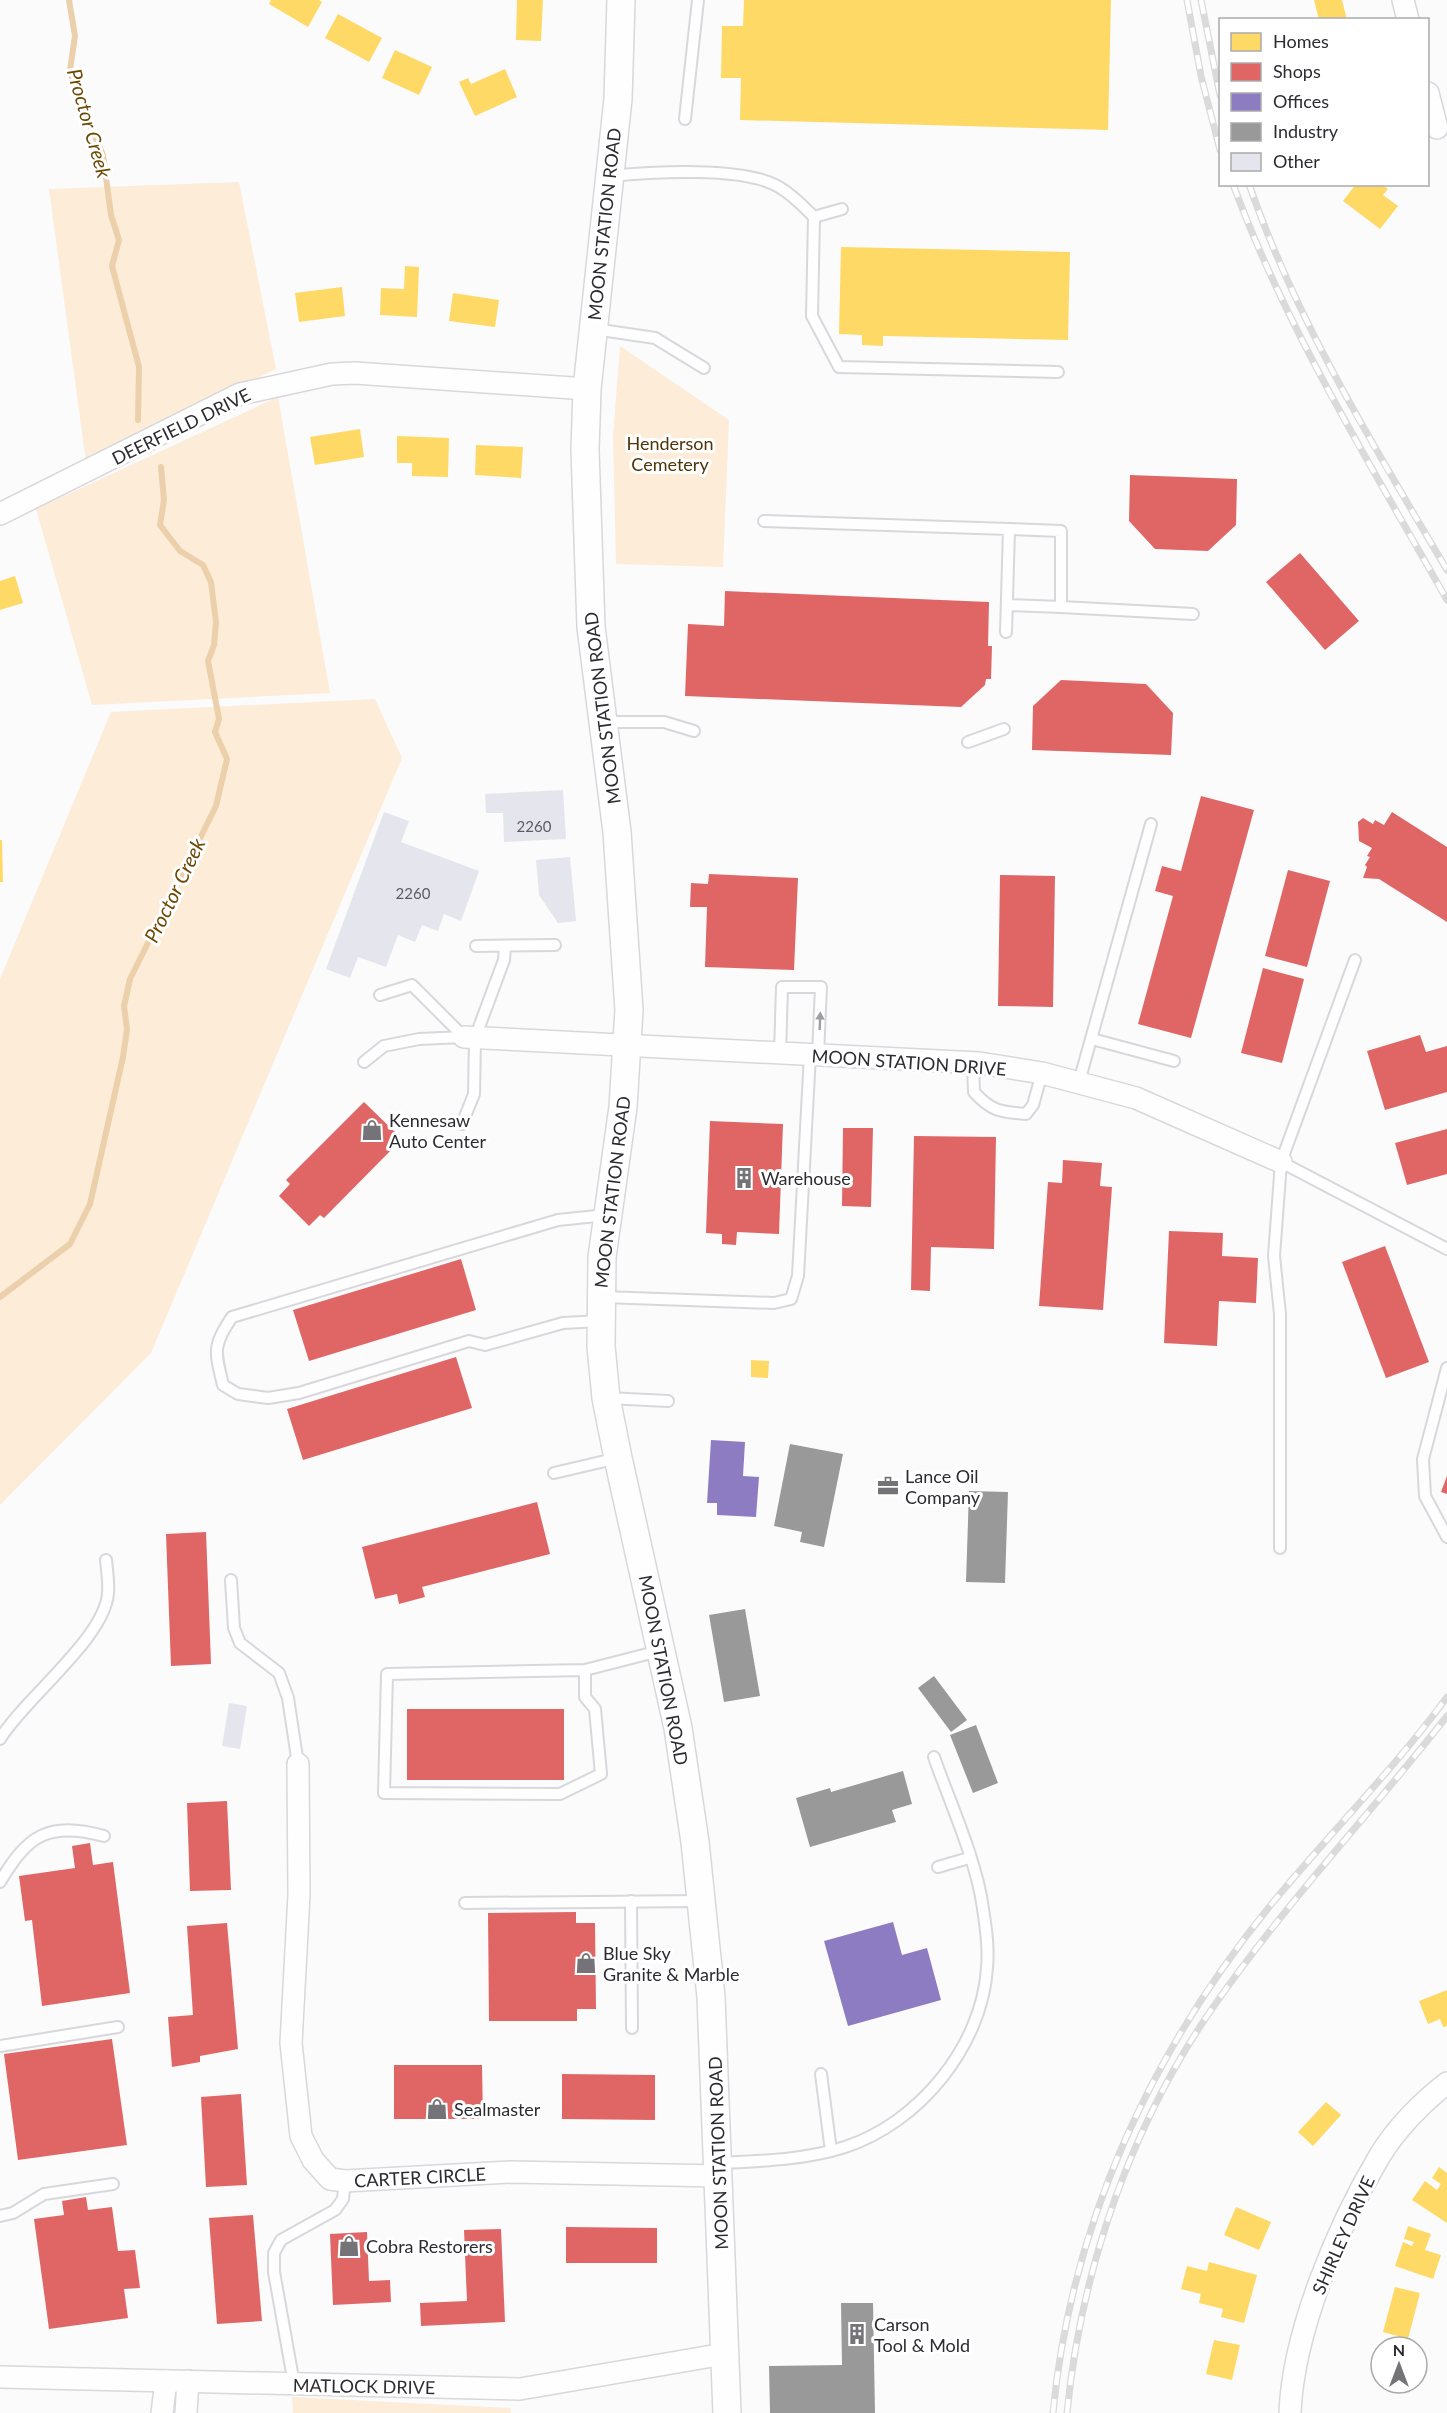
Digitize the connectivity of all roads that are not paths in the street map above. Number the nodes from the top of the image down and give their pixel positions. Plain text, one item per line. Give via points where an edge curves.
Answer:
1 (621, 0) edge
2 (698, 0) edge
3 (1403, 0) edge
4 (1408, 18) edge
5 (1429, 97) edge
6 (685, 119) dead end
7 (1437, 128) dead end
8 (609, 176) junction
9 (842, 209) dead end
10 (814, 217) junction
11 (593, 328) junction
12 (704, 368) dead end
13 (1058, 372) dead end
14 (587, 389) junction
15 (0, 514) edge
16 (764, 521) dead end
17 (1009, 529) junction
18 (1007, 605) junction
19 (1061, 607) junction
20 (1193, 614) dead end
21 (1006, 632) dead end
22 (602, 722) junction
23 (1004, 729) dead end
24 (694, 731) dead end
25 (968, 742) dead end
26 (1151, 824) dead end
27 (555, 945) dead end
28 (476, 946) dead end
29 (505, 946) junction
30 (1355, 960) dead end
31 (380, 995) dead end
32 (469, 1037) junction
33 (1092, 1039) junction
34 (628, 1047) junction
35 (780, 1054) junction
36 (814, 1055) junction
37 (1174, 1061) dead end
38 (364, 1062) dead end
39 (974, 1063) junction
40 (1042, 1073) junction
41 (1080, 1082) junction
42 (462, 1124) dead end
43 (1281, 1162) junction
44 (607, 1215) junction
45 (1447, 1249) edge
46 (600, 1309) junction
47 (1447, 1368) edge
48 (606, 1398) junction
49 (669, 1401) dead end
50 (618, 1458) junction
51 (554, 1473) dead end
52 (1447, 1537) edge
53 (1280, 1548) dead end
54 (106, 1560) dead end
55 (231, 1580) dead end
56 (663, 1650) junction
57 (585, 1670) junction
58 (0, 1739) edge
59 (933, 1757) dead end
60 (298, 1764) joint
61 (104, 1836) dead end
62 (969, 1858) junction
63 (938, 1868) dead end
64 (0, 1882) edge
65 (631, 1901) junction
66 (701, 1901) junction
67 (465, 1903) dead end
68 (118, 2027) dead end
69 (632, 2028) dead end
70 (0, 2046) edge
71 (821, 2074) dead end
72 (1447, 2084) edge
73 (831, 2151) junction
74 (719, 2170) junction
75 (345, 2181) junction
76 (113, 2184) dead end
77 (0, 2216) edge
78 (724, 2354) junction
79 (0, 2377) edge
80 (166, 2381) junction
81 (188, 2381) junction
82 (294, 2384) junction
83 (162, 2413) edge
84 (186, 2413) edge
85 (727, 2413) edge
86 (1290, 2413) edge

1 - 8 street, MOON STATION ROAD via 618,99
2 - 6 lane
3 - 4 street
5 - 7 street
8 - 10 lane via 655,172 750,178 777,186
8 - 11 street, MOON STATION ROAD
9 - 10 lane
10 - 13 lane via 812,316 839,367
11 - 12 lane via 655,338
11 - 14 street, MOON STATION ROAD
14 - 15 street, DEERFIELD DRIVE via 355,373 286,383 240,394
14 - 22 street, MOON STATION ROAD via 588,573
16 - 17 lane
17 - 18 lane
17 - 19 lane via 1061,531
18 - 19 lane
18 - 21 lane
19 - 20 lane
22 - 24 lane via 664,722
22 - 34 street, MOON STATION ROAD via 623,909
23 - 25 lane
26 - 33 lane
27 - 29 lane
28 - 29 lane
29 - 32 lane via 504,960
30 - 43 lane
31 - 32 lane via 412,985
32 - 34 street, MOON STATION DRIVE
32 - 38 lane via 419,1039 384,1046
32 - 42 lane via 474,1094
33 - 37 lane
33 - 41 lane
34 - 35 street, MOON STATION DRIVE
34 - 44 street, MOON STATION ROAD
35 - 36 street, MOON STATION DRIVE
36 -> 35 lane via 821,987 782,987
36 - 39 street, MOON STATION DRIVE
36 - 46 lane via 798,1276 791,1299 774,1303
39 - 40 street, MOON STATION DRIVE
39 - 40 lane via 974,1092 988,1108 1009,1113 1026,1114 1033,1105
40 - 41 street, MOON STATION DRIVE
41 - 43 street, MOON STATION DRIVE via 1136,1098
43 - 45 lane
43 - 53 lane via 1274,1256 1280,1314
44 - 46 street, MOON STATION ROAD
44 - 46 lane via 558,1220 232,1317 217,1339 215,1354 223,1385 238,1394 268,1398 299,1393 469,1341 485,1345
46 - 48 street, MOON STATION ROAD
47 - 52 lane via 1423,1459 1425,1496
48 - 49 lane
48 - 50 street, MOON STATION ROAD
50 - 51 lane
50 - 56 street, MOON STATION ROAD
54 - 58 lane via 108,1594 101,1617
55 - 60 lane via 234,1628 240,1643 279,1673 288,1698
56 - 57 lane
56 - 66 street, MOON STATION ROAD via 678,1728
57 - 57 lane via 387,1674 384,1793 560,1794 601,1774 595,1709 585,1697
59 - 62 lane
60 - 75 street, CARTER CIRCLE via 299,1895 291,2043 301,2136 313,2160 330,2179
61 - 64 lane via 84,1830 56,1831 33,1838 18,1852
62 - 63 lane
62 - 73 lane via 983,1906 987,1969 976,2013 957,2056 944,2076 906,2115 865,2139
65 - 66 lane
65 - 67 lane
65 - 69 lane
66 - 74 street, MOON STATION ROAD via 711,1997
68 - 70 lane
71 - 73 lane
72 - 86 street, SHIRLEY DRIVE via 1434,2093 1380,2155 1348,2216 1311,2311
73 - 74 lane
74 - 75 street, CARTER CIRCLE via 511,2172
74 - 78 street, MOON STATION ROAD
75 - 82 lane via 343,2199 335,2210 281,2240 274,2253
76 - 77 lane via 44,2194 13,2213
78 - 82 street, MATLOCK DRIVE via 520,2389
78 - 85 street, MOON STATION ROAD
79 - 80 street, MATLOCK DRIVE
80 - 81 street, MATLOCK DRIVE
80 - 83 street
81 - 82 street, MATLOCK DRIVE
81 - 84 street

